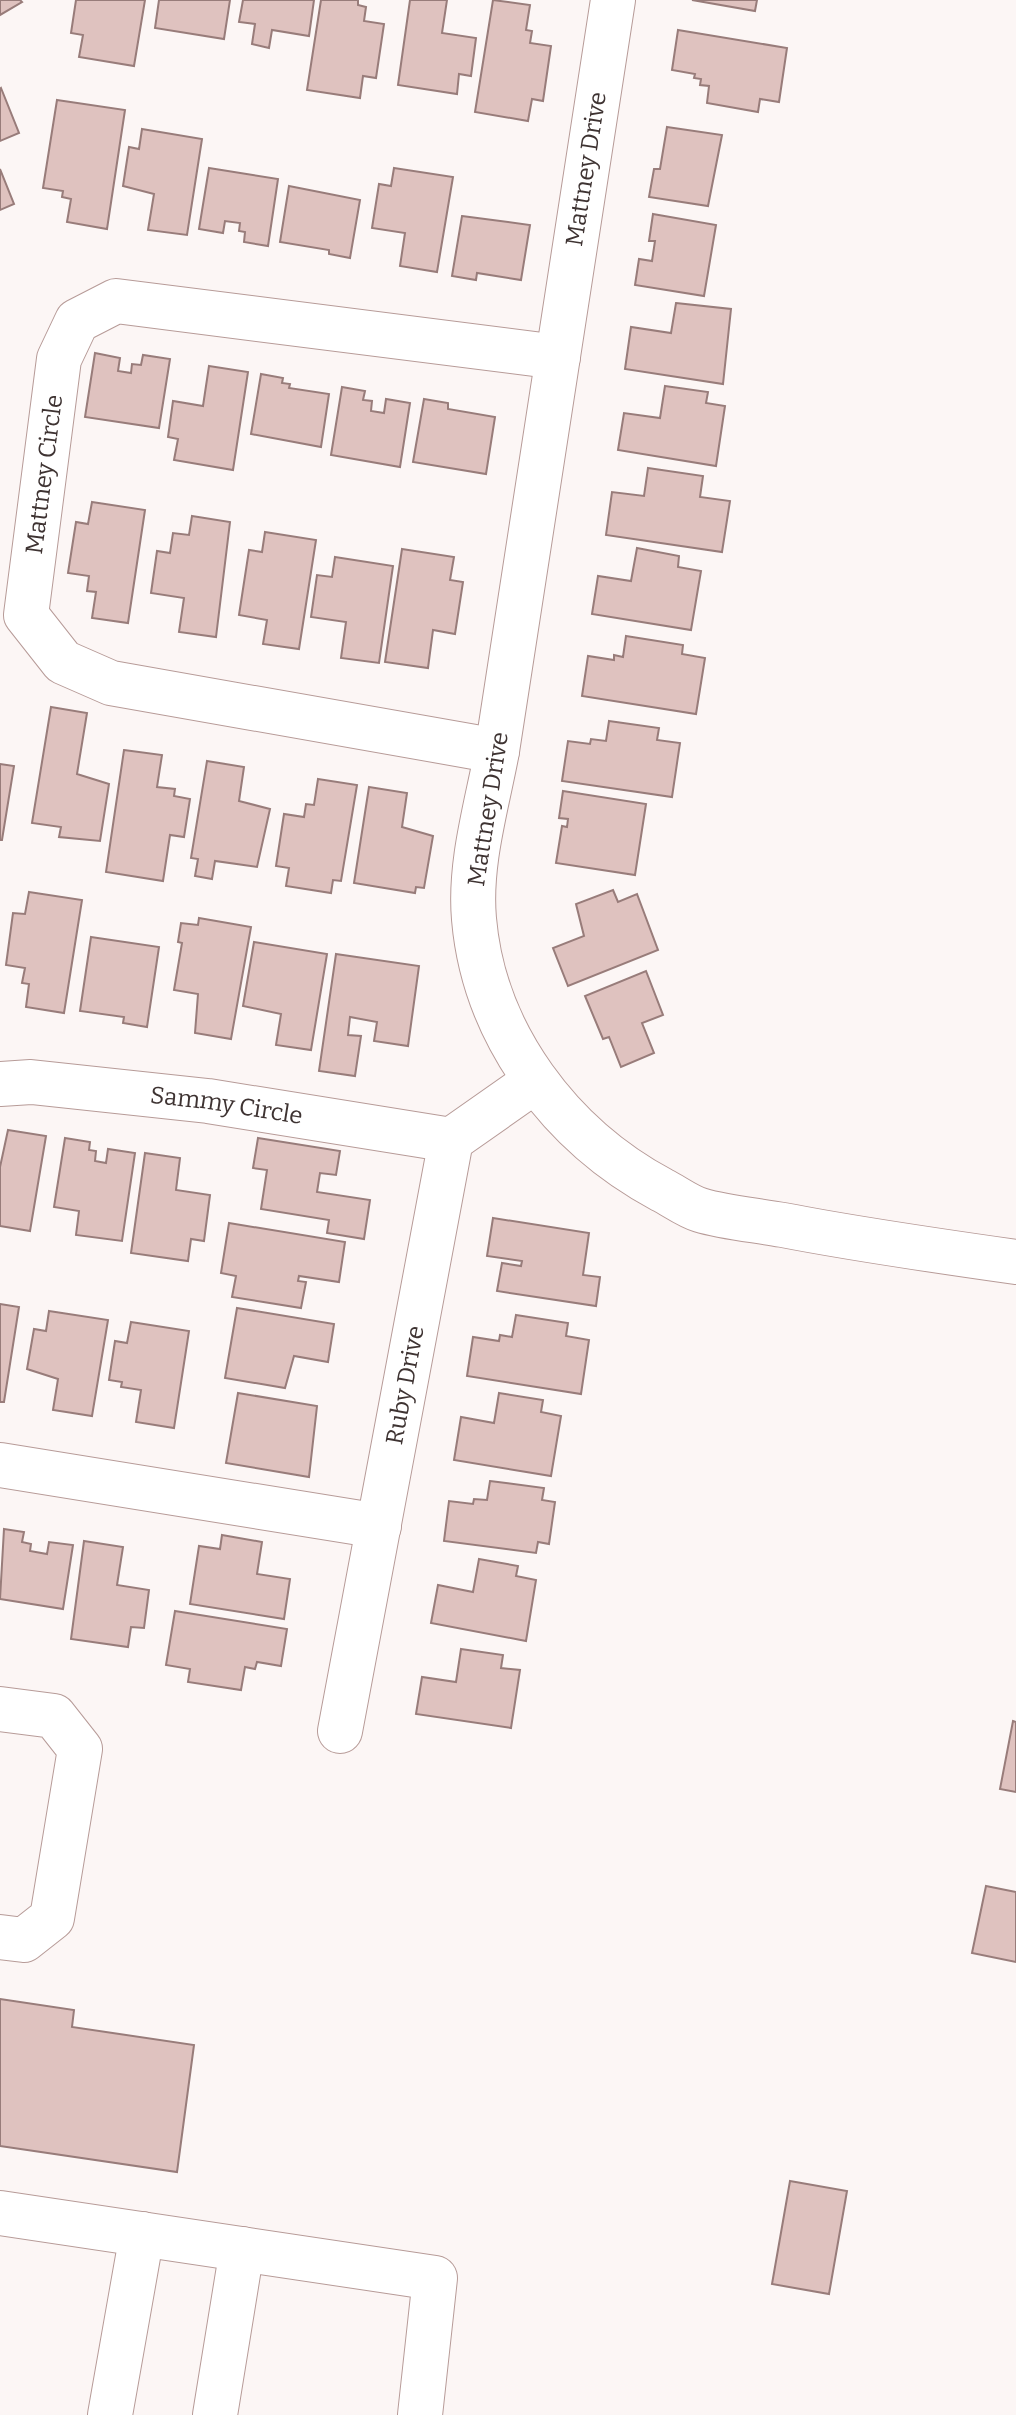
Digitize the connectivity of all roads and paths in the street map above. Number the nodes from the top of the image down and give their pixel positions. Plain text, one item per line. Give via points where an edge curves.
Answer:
1 (613, 0) edge
2 (558, 357) junction
3 (497, 751) junction
4 (535, 1081) junction
5 (0, 1084) edge
6 (451, 1140) junction
7 (1016, 1262) edge
8 (0, 1465) edge
9 (379, 1526) junction
10 (0, 1709) edge
11 (340, 1731) dead end
12 (0, 1937) edge
13 (0, 2213) edge
14 (142, 2234) junction
15 (242, 2249) junction
16 (110, 2415) edge
17 (215, 2415) edge
18 (420, 2415) edge

1 - 2 street, Mattney Drive
2 - 3 street, Mattney Drive
2 - 3 street, Mattney Circle via 116,301 77,321 59,359 26,615 63,662 111,683
3 - 4 street, Mattney Drive via 477,858 474,917 483,973 503,1027
4 - 6 street
4 - 7 street, Mattney Drive via 577,1132 633,1175 699,1210
5 - 6 street, Sammy Circle via 31,1082 208,1101
6 - 9 street, Ruby Drive
8 - 9 street
9 - 11 street, Ruby Drive
10 - 12 street via 54,1716 80,1749 52,1918 24,1940
13 - 14 street
14 - 15 street
14 - 16 street
15 - 17 street
15 - 18 street via 435,2278

